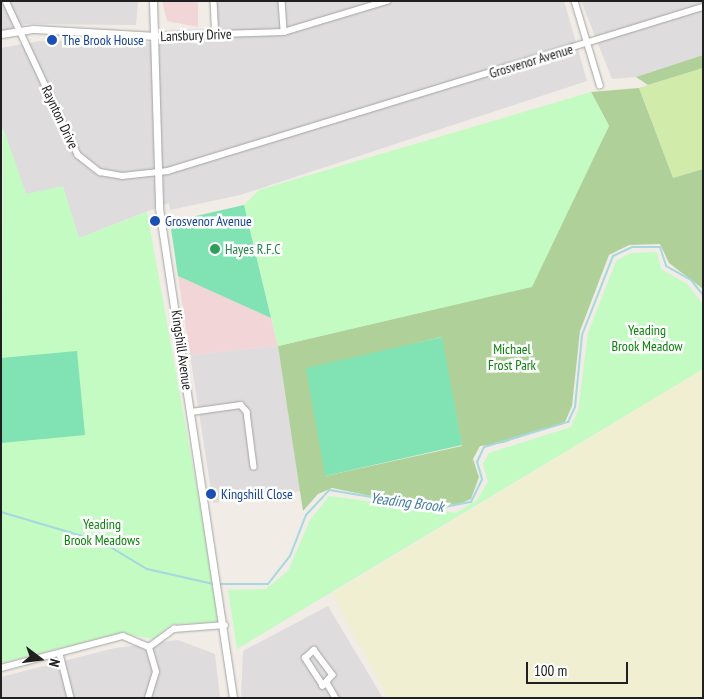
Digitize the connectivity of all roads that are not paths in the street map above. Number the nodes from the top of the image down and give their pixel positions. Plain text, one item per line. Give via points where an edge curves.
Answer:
1 (6, 1) edge
2 (153, 1) edge
3 (214, 1) edge
4 (282, 1) edge
5 (387, 1) edge
6 (575, 1) edge
7 (703, 8) edge
8 (20, 30) junction
9 (284, 32) junction
10 (1, 34) edge
11 (216, 34) junction
12 (153, 36) junction
13 (588, 44) junction
14 (600, 85) dead end
15 (158, 173) junction
16 (191, 412) junction
17 (254, 467) dead end
18 (225, 625) junction
19 (149, 648) junction
20 (60, 654) junction
21 (1, 668) edge
22 (327, 683) junction
23 (71, 698) edge
24 (148, 698) edge
25 (233, 698) edge
26 (336, 698) edge

1 - 8 street, Raynton Drive
2 - 12 street, Kingshill Avenue
3 - 11 street
4 - 9 street
5 - 9 street, Lansbury Drive
6 - 13 street
7 - 13 street, Grosvenor Avenue
8 - 10 street, Lansbury Drive
8 - 12 street, Lansbury Drive
8 - 15 street, Raynton Drive via 78,155 105,174
9 - 11 street, Lansbury Drive
11 - 12 street, Lansbury Drive
12 - 15 street, Kingshill Avenue
13 - 14 street
13 - 15 street, Grosvenor Avenue
15 - 16 street, Kingshill Avenue
16 - 17 street via 241,405 247,412
16 - 18 street, Kingshill Avenue
18 - 19 street via 174,629
18 - 25 street, Kingshill Avenue
19 - 20 street via 123,636
19 - 24 street via 156,672
20 - 21 street
20 - 23 street
22 - 22 street via 333,675 314,650 305,658 318,683
22 - 26 street

